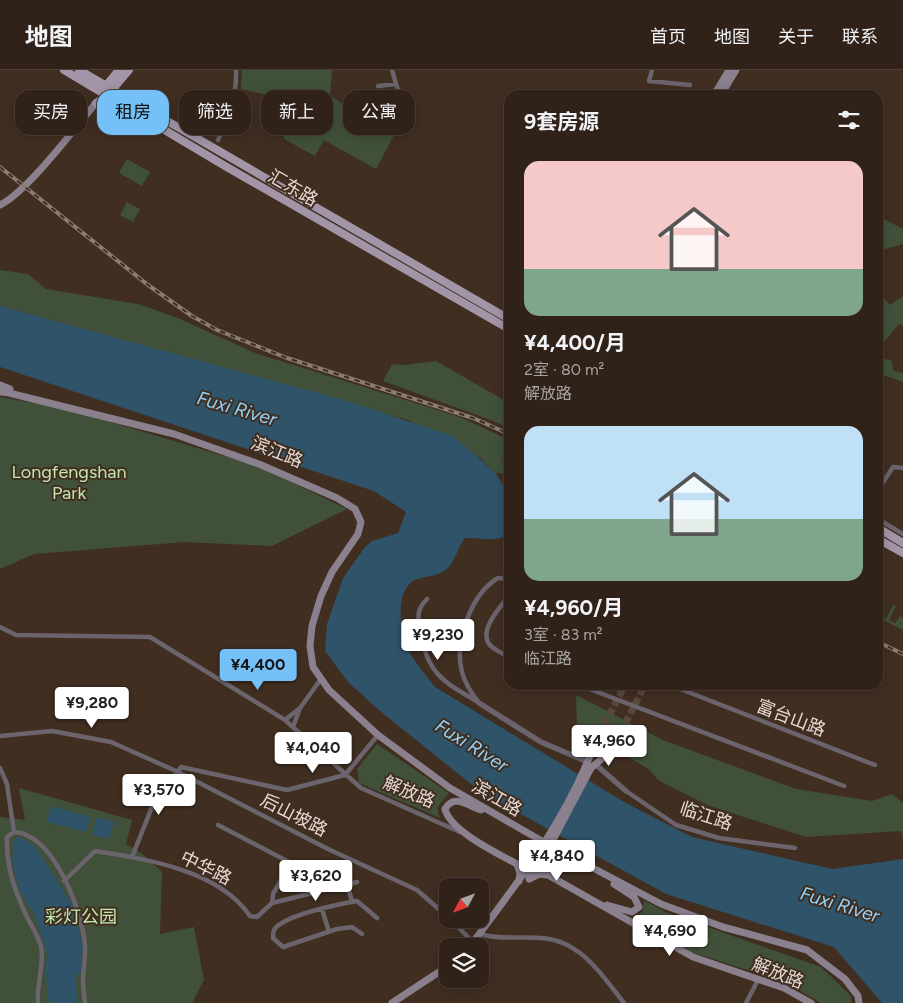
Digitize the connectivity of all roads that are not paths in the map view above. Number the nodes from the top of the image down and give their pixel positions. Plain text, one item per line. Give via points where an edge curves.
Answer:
1 (64, 70) edge
2 (79, 70) edge
3 (119, 70) edge
4 (129, 70) edge
5 (236, 70) edge
6 (392, 70) edge
7 (652, 70) edge
8 (729, 70) edge
9 (736, 70) edge
10 (396, 84) junction
11 (690, 85) dead end
12 (378, 86) dead end
13 (104, 90) edge
14 (105, 90) edge
15 (107, 90) edge
16 (107, 90) edge
17 (398, 90) edge
18 (717, 90) edge
19 (724, 90) edge
20 (96, 103) edge
21 (169, 127) edge
22 (169, 128) edge
23 (218, 140) dead end
24 (0, 206) edge
25 (504, 316) edge
26 (504, 326) edge
27 (0, 386) edge
28 (0, 392) edge
29 (903, 468) edge
30 (883, 481) edge
31 (883, 522) edge
32 (883, 531) edge
33 (903, 534) edge
34 (883, 542) edge
35 (903, 543) edge
36 (903, 554) edge
37 (504, 579) edge
38 (427, 599) dead end
39 (504, 603) edge
40 (0, 627) edge
41 (504, 654) edge
42 (321, 679) junction
43 (592, 690) edge
44 (683, 690) edge
45 (479, 703) junction
46 (300, 708) junction
47 (284, 720) junction
48 (293, 727) junction
49 (378, 735) junction
50 (0, 736) edge
51 (595, 743) tunnel mouth
52 (611, 751) tunnel mouth
53 (590, 765) junction
54 (875, 765) dead end
55 (0, 768) edge
56 (176, 771) junction
57 (344, 775) junction
58 (844, 786) dead end
59 (626, 791) joint
60 (492, 813) junction
61 (218, 825) dead end
62 (14, 832) junction
63 (481, 844) junction
64 (795, 848) dead end
65 (542, 853) junction
66 (132, 857) junction
67 (517, 864) junction
68 (603, 874) junction
69 (548, 875) junction
70 (64, 881) junction
71 (523, 881) junction
72 (356, 882) dead end
73 (347, 884) junction
74 (352, 902) junction
75 (596, 902) junction
76 (272, 903) junction
77 (322, 909) junction
78 (439, 910) edge
79 (377, 918) dead end
80 (457, 928) edge
81 (329, 932) junction
82 (362, 934) dead end
83 (484, 935) junction
84 (467, 938) edge
85 (478, 938) edge
86 (481, 938) edge
87 (439, 972) edge
88 (439, 978) edge
89 (758, 980) junction
90 (38, 1003) edge
91 (85, 1003) edge
92 (392, 1003) edge
93 (403, 1003) edge
94 (624, 1003) edge
95 (746, 1003) edge
96 (811, 1003) edge
97 (859, 1003) edge

1 - 13 main road, 汇东路
2 - 14 main road, 汇东路
3 - 15 main road
4 - 16 main road
5 - 23 street via 231,114
6 - 10 street
7 - 11 street via 649,81
8 - 18 main road
9 - 19 main road
10 - 12 street
10 - 17 street
20 - 24 main road via 30,178
21 - 25 main road, 汇东路
22 - 26 main road, 汇东路
27 - 42 main road, 滨江路 via 174,430 261,461 339,494 358,506 365,521 362,536 336,574 316,625 314,646
28 - 42 main road, 滨江路 via 174,434 259,464 337,498 354,509 361,522 358,534 332,572 312,626 310,646 314,667
29 - 30 street via 893,466
31 - 33 street
32 - 35 main road
34 - 36 main road
37 - 45 street, 临江路 via 498,578 486,587 472,609 461,647 462,671
38 - 45 street via 418,616 422,646 430,666 445,683
39 - 41 street via 486,632 487,642
40 - 47 street, 解放路 via 16,635 150,637
42 - 46 street
42 - 49 main road, 滨江路
43 - 58 street
44 - 54 street, 富台山路
45 - 53 street, 临江路 via 541,742
46 - 47 street
46 - 48 street
47 - 48 street, 解放路
48 - 57 street, 解放路 via 336,764
49 - 57 street
49 - 60 main road, 滨江路 via 450,788
50 - 56 street, 后山坡路 via 52,731 111,742
51 - 53 main road
52 - 53 main road
53 - 59 street, 临江路
53 - 65 main road
55 - 62 street via 7,784
56 - 57 street via 181,766 287,790
56 - 66 street via 152,807
56 - 78 street, 后山坡路 via 417,890
57 - 63 street, 解放路 via 361,788 448,825
59 - 64 street, 临江路 via 676,825 719,838
60 - 63 main road via 457,800 445,809 453,822
60 - 68 main road, 滨江路
61 - 76 street via 291,863 273,894
62 - 70 street via 25,833 46,851 56,862
62 - 90 street via 8,837 10,876 41,948
63 - 67 main road, 解放路
65 - 67 main road via 526,863
65 - 69 main road
65 - 71 main road
66 - 70 street via 95,851
66 - 76 street, 中华路 via 165,864 222,887 242,903 250,916 257,917
67 - 71 main road
68 - 75 main road via 634,897 639,907 632,912
68 - 97 main road, 滨江路 via 661,904 723,927 807,950 845,979 858,996
69 - 71 main road via 533,876
69 - 75 main road, 解放路
70 - 91 street via 82,927 86,948 82,980
71 - 83 main road
71 - 85 main road
72 - 73 street
73 - 74 street
73 - 76 street
74 - 77 street
74 - 79 street via 357,900
75 - 89 main road, 解放路 via 694,957
77 - 81 street
77 - 81 street via 285,921 274,930 273,938 283,947
80 - 84 street, 后山坡路
81 - 82 street via 352,926
83 - 86 main road
83 - 94 street via 543,938 574,948 595,966
87 - 92 main road
88 - 93 main road
89 - 95 street
89 - 96 main road, 解放路 via 784,988

